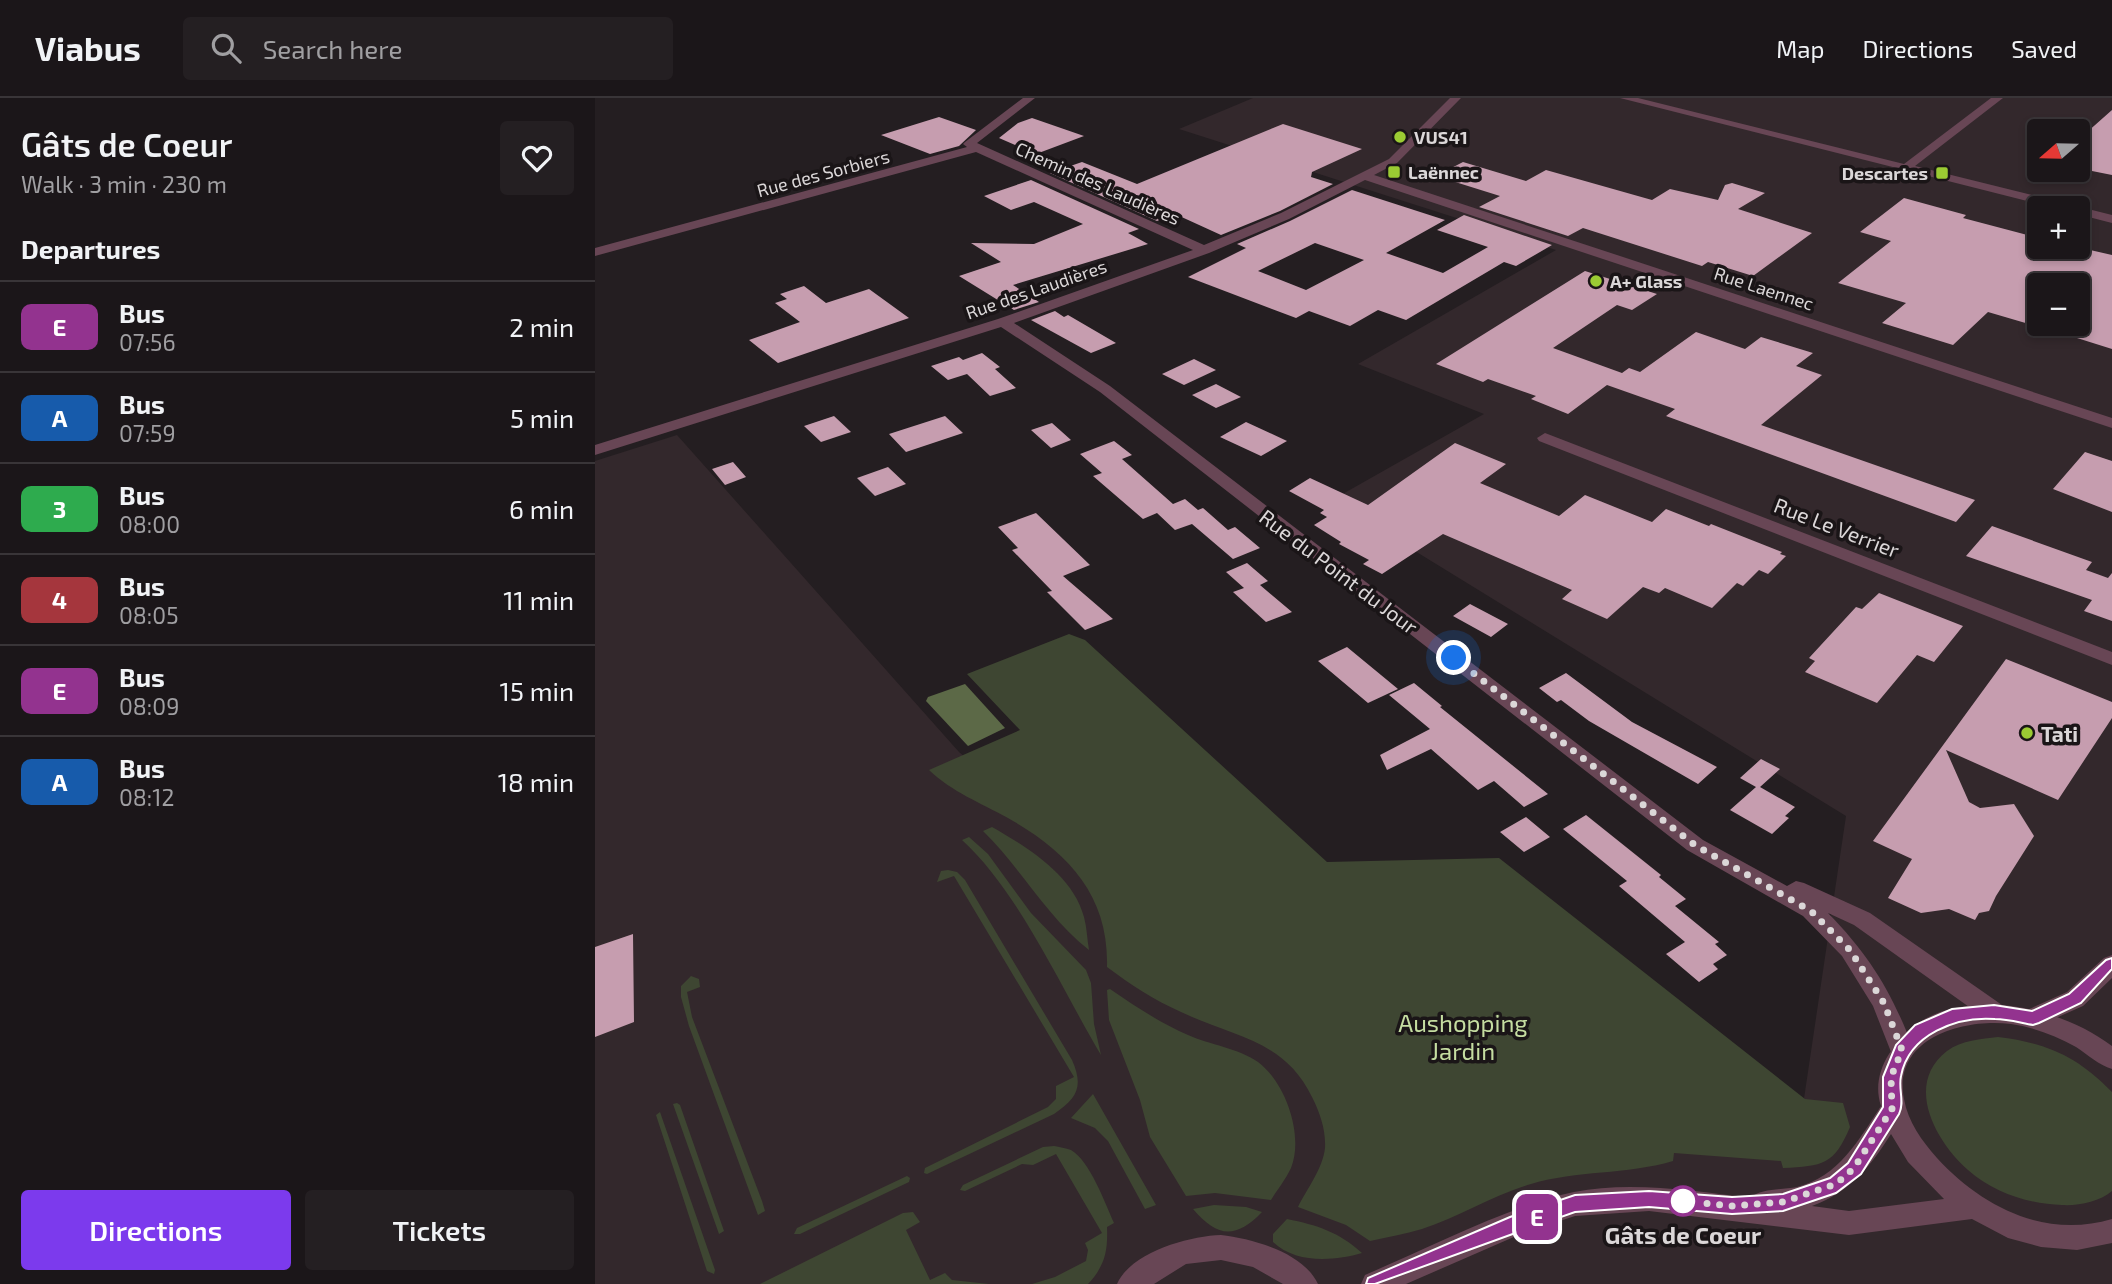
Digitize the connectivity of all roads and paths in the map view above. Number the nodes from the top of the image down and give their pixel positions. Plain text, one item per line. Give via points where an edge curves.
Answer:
1 (1030, 98) edge
2 (1456, 98) edge
3 (1625, 98) edge
4 (1998, 98) edge
5 (977, 148) junction
6 (1906, 167) junction
7 (1365, 176) junction
8 (2027, 197) edge
9 (2090, 213) edge
10 (2112, 219) edge
11 (1204, 250) junction
12 (595, 252) edge
13 (1003, 322) junction
14 (2112, 423) edge
15 (1545, 438) dead end
16 (595, 450) edge
17 (2112, 659) edge
18 (1743, 870) junction
19 (2112, 964) edge
20 (1994, 1012) junction
21 (2033, 1018) junction
22 (1902, 1050) junction
23 (2112, 1059) edge
24 (1892, 1109) junction
25 (1732, 1206) junction
26 (1975, 1207) junction
27 (2112, 1231) edge
28 (1131, 1284) edge
29 (1304, 1284) edge
30 (1375, 1284) edge

1 - 5 street via 969,145
2 - 7 street, Rue des Laudières via 1393,161
3 - 6 street
4 - 6 street
5 - 11 street, Chemin des Laudières
5 - 12 street, Rue des Sorbiers
6 - 8 street
7 - 11 street, Rue des Laudières
7 - 14 street, Rue Laennec
9 - 10 street
11 - 13 street, Rue des Laudières
13 - 16 street, Rue des Laudières
13 - 18 street, Rue du Point du Jour via 1105,389 1695,845
15 - 17 street, Rue Le Verrier
18 - 20 street, Rue du Point du Jour via 1862,919
18 - 22 street, Rue du Point du Jour via 1811,911 1850,950 1884,1003
19 - 21 street via 2075,999
20 - 21 street
20 - 22 street via 1952,1016 1921,1030
21 - 23 street via 2092,1043
22 - 24 street via 1891,1077
24 - 25 street via 1854,1168 1836,1184 1783,1202
24 - 26 street via 1907,1142 1935,1176
25 - 26 street via 1849,1223
25 - 30 street via 1649,1199 1575,1204 1517,1223
26 - 27 street via 2017,1229 2064,1238 2097,1237
28 - 29 street via 1169,1258 1211,1248 1248,1251 1287,1268

